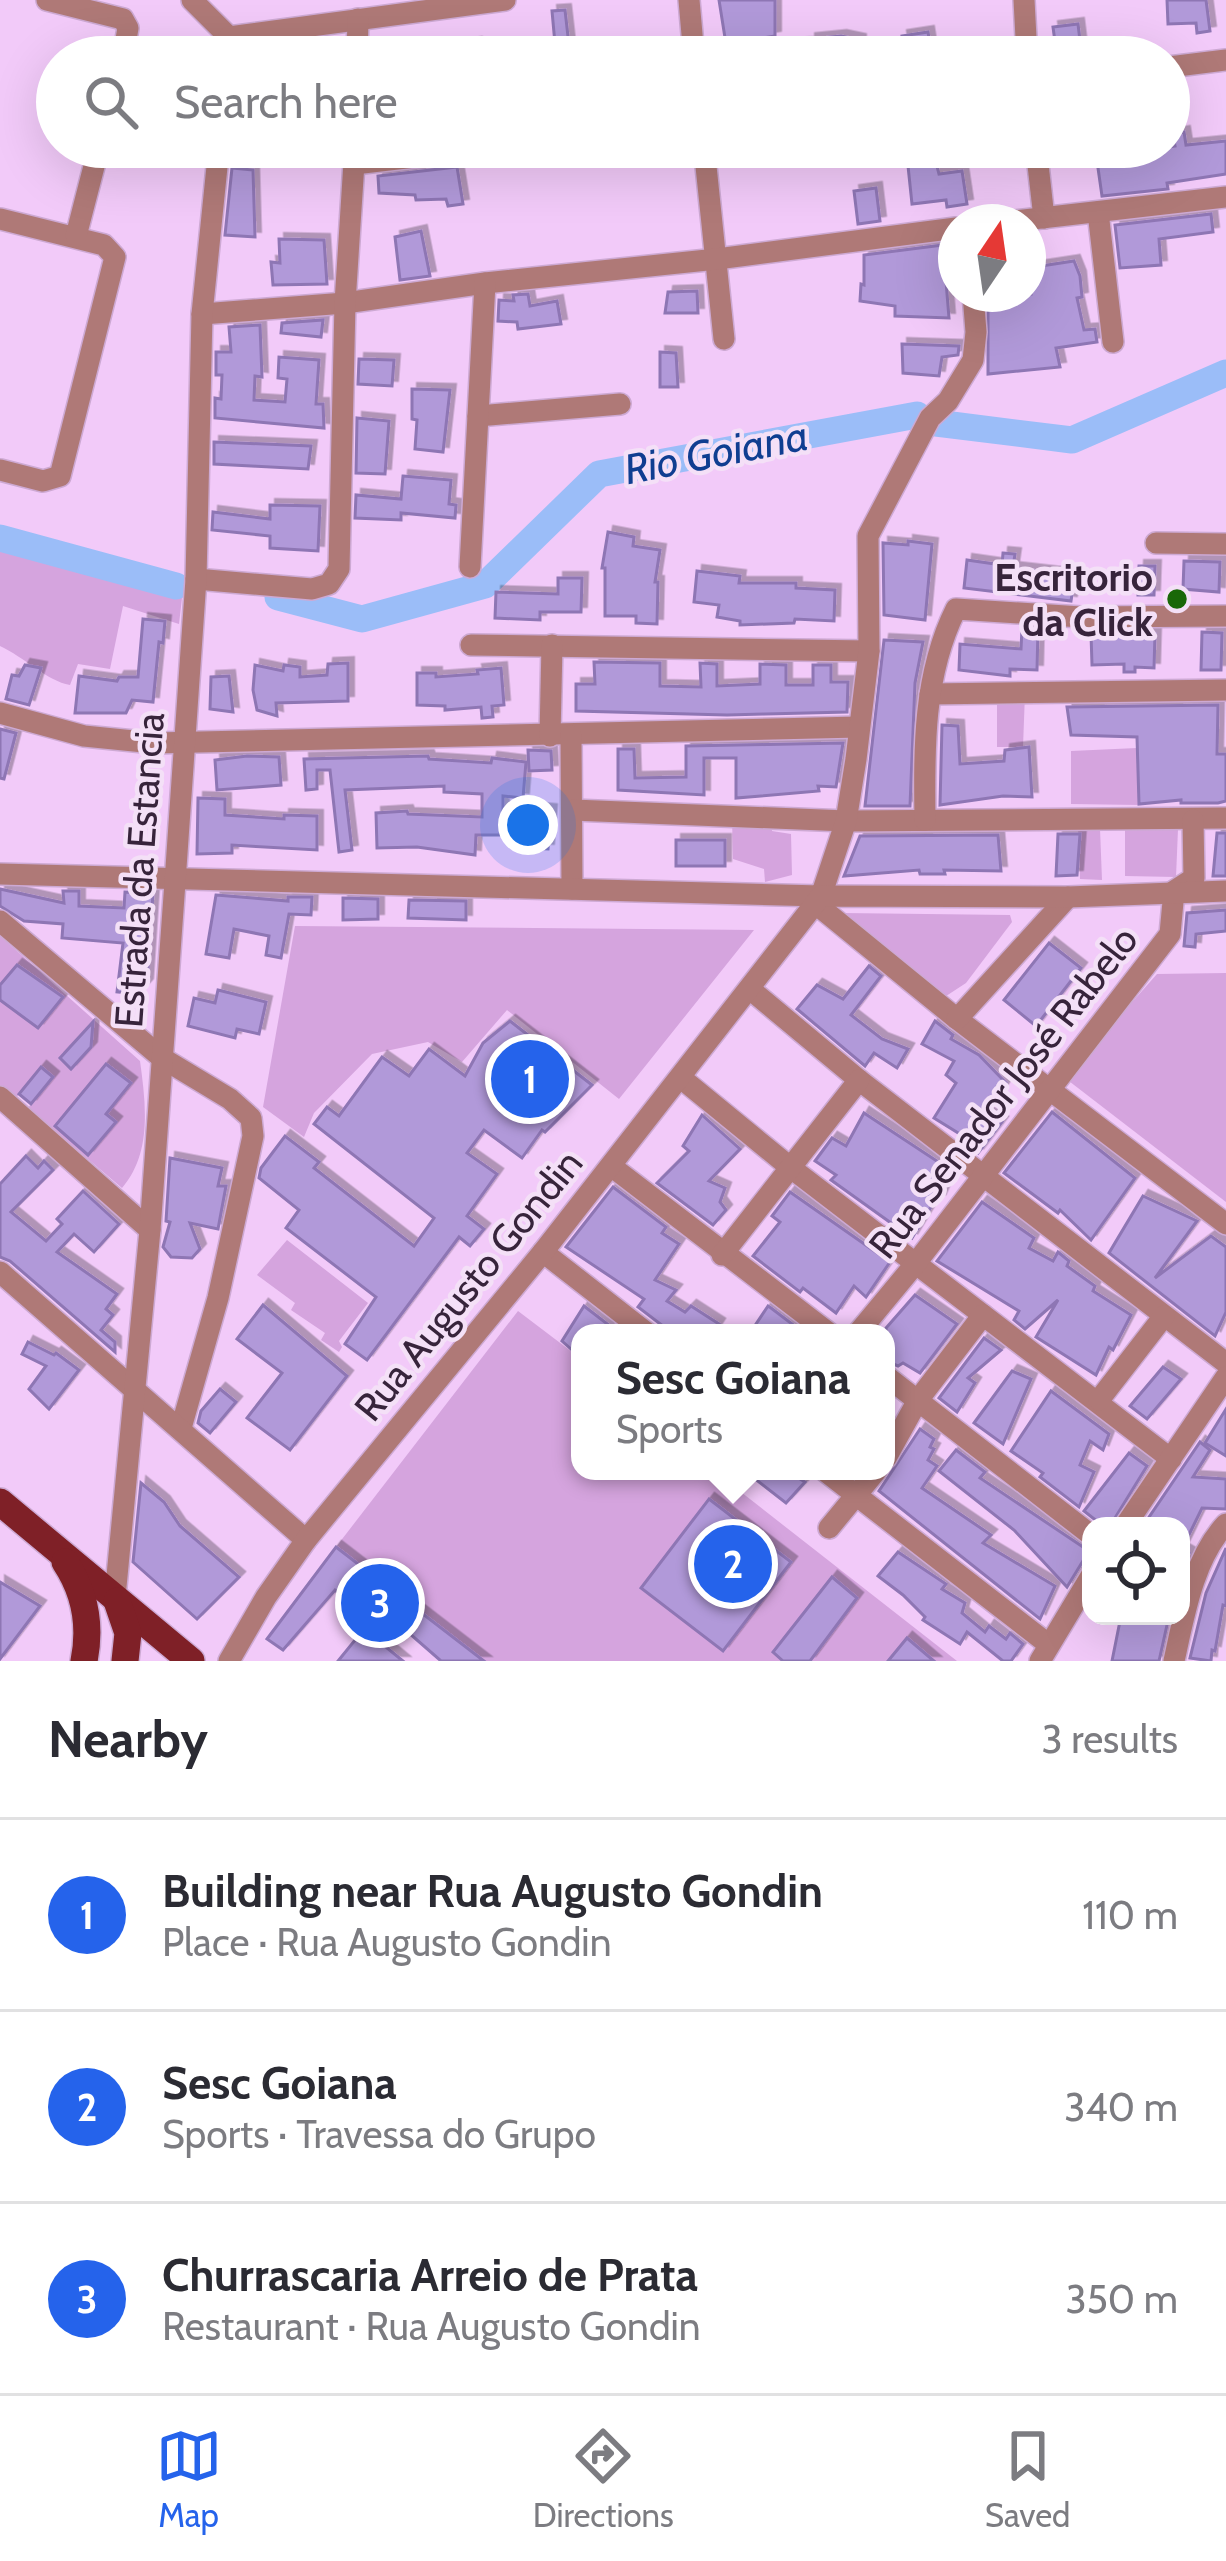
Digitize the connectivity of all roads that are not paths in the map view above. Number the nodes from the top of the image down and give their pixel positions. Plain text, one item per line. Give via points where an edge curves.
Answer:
1 (47, 0) edge
2 (192, 0) edge
3 (505, 0) edge
4 (689, 0) edge
5 (1024, 0) edge
6 (358, 19) junction
7 (127, 36) edge
8 (220, 36) edge
9 (279, 36) edge
10 (358, 36) edge
11 (692, 36) edge
12 (1026, 36) edge
13 (1226, 60) edge
14 (1190, 64) edge
15 (94, 168) edge
16 (217, 168) edge
17 (353, 168) edge
18 (706, 168) edge
19 (1038, 168) edge
20 (1226, 196) edge
21 (1042, 204) edge
22 (1098, 212) junction
23 (0, 218) edge
24 (1046, 218) edge
25 (938, 230) edge
26 (76, 236) junction
27 (717, 259) junction
28 (485, 283) junction
29 (345, 303) junction
30 (974, 312) edge
31 (202, 314) junction
32 (724, 339) dead end
33 (1113, 342) dead end
34 (620, 404) dead end
35 (478, 416) junction
36 (0, 470) edge
37 (1156, 543) dead end
38 (1226, 544) edge
39 (470, 567) dead end
40 (196, 579) junction
41 (1226, 616) edge
42 (471, 645) dead end
43 (552, 645) junction
44 (869, 651) junction
45 (1226, 690) edge
46 (930, 694) junction
47 (0, 713) edge
48 (859, 727) junction
49 (561, 736) junction
50 (184, 742) junction
51 (573, 810) junction
52 (1226, 818) edge
53 (926, 820) junction
54 (1193, 820) junction
55 (846, 821) junction
56 (0, 874) edge
57 (175, 882) junction
58 (572, 889) junction
59 (1174, 891) junction
60 (1226, 892) edge
61 (1067, 896) junction
62 (819, 900) junction
63 (0, 921) edge
64 (751, 990) junction
65 (957, 1018) junction
66 (162, 1058) junction
67 (681, 1078) junction
68 (859, 1080) junction
69 (1050, 1090) junction
70 (0, 1097) edge
71 (611, 1166) junction
72 (791, 1168) junction
73 (985, 1174) junction
74 (1226, 1224) edge
75 (150, 1230) junction
76 (543, 1252) junction
77 (722, 1255) junction
78 (916, 1263) junction
79 (0, 1272) edge
80 (983, 1316) junction
81 (1164, 1316) junction
82 (635, 1324) edge
83 (817, 1324) edge
84 (865, 1324) edge
85 (1226, 1364) edge
86 (1226, 1377) edge
87 (895, 1383) edge
88 (134, 1389) junction
89 (918, 1400) junction
90 (1099, 1400) junction
91 (181, 1428) junction
92 (895, 1442) edge
93 (1171, 1459) junction
94 (836, 1480) edge
95 (869, 1480) edge
96 (856, 1496) junction
97 (0, 1502) edge
98 (1131, 1517) edge
99 (1226, 1524) edge
100 (829, 1528) dead end
101 (1082, 1528) edge
102 (306, 1540) junction
103 (60, 1553) junction
104 (1082, 1591) edge
105 (115, 1597) junction
106 (1044, 1652) edge
107 (85, 1661) edge
108 (125, 1661) edge
109 (191, 1661) edge
110 (230, 1661) edge
111 (1174, 1661) edge

1 - 7 street via 123,19
2 - 8 street
3 - 6 street
4 - 11 street
5 - 12 street
6 - 9 street
6 - 10 street
13 - 14 street
15 - 26 street
16 - 31 street, Estrada da Estancia
17 - 29 street
18 - 27 street
19 - 21 street
20 - 22 street
22 - 24 street
22 - 33 street
23 - 26 street
25 - 27 street
26 - 36 street via 115,257 63,468 53,481
27 - 28 street
27 - 32 street
28 - 29 street
28 - 35 street
29 - 31 street
29 - 40 street via 339,569 329,584 312,589
30 - 44 street, Rua Augusto Gondin via 973,360 930,418 868,536
31 - 40 street, Estrada da Estancia
34 - 35 street
35 - 39 street
37 - 38 street
40 - 50 street, Estrada da Estancia
41 - 46 street via 956,609
42 - 43 street
43 - 44 street
43 - 49 street
44 - 48 street, Rua Augusto Gondin
45 - 46 street
46 - 53 street
47 - 50 street via 105,739
48 - 49 street
48 - 55 street, Rua Augusto Gondin
49 - 50 street
49 - 51 street
50 - 57 street, Estrada da Estancia
51 - 55 street
51 - 58 street
52 - 54 street
53 - 54 street
53 - 55 street
54 - 59 street, Rua Senador José Rabelo via 1194,878
55 - 62 street, Rua Augusto Gondin
56 - 57 street
57 - 58 street
57 - 66 street, Estrada da Estancia
58 - 62 street
59 - 60 street
59 - 61 street
59 - 69 street, Rua Senador José Rabelo via 1171,934
61 - 62 street
61 - 65 street
62 - 64 street, Rua Augusto Gondin
62 - 65 street
63 - 66 street
64 - 67 street, Rua Augusto Gondin
64 - 68 street
65 - 69 street
66 - 75 street, Estrada da Estancia
66 - 91 street via 230,1099 253,1124 218,1298
67 - 71 street, Rua Augusto Gondin
67 - 72 street
68 - 72 street
68 - 73 street
69 - 73 street, Rua Senador José Rabelo
69 - 74 street
70 - 75 street
71 - 76 street, Rua Augusto Gondin
71 - 77 street
72 - 77 street
72 - 78 street
73 - 78 street, Rua Senador José Rabelo
73 - 81 street
75 - 88 street, Estrada da Estancia
76 - 82 street
76 - 102 street, Rua Augusto Gondin
77 - 83 street
78 - 80 street
78 - 84 street, Rua Senador José Rabelo
79 - 88 street
80 - 89 street
80 - 90 street
81 - 85 street
81 - 90 street
86 - 93 street
87 - 89 street
88 - 91 street
88 - 105 street, Estrada da Estancia
89 - 92 street
89 - 101 street
90 - 93 street
91 - 102 street
93 - 98 street
94 - 96 street
95 - 96 street
96 - 100 street
96 - 106 street
97 - 103 main road
99 - 111 street via 1193,1588
102 - 110 street, Rua Augusto Gondin
103 - 105 main road
103 - 107 main road via 82,1597
104 - 106 street
105 - 107 main road
105 - 108 main road via 128,1633
105 - 109 main road

